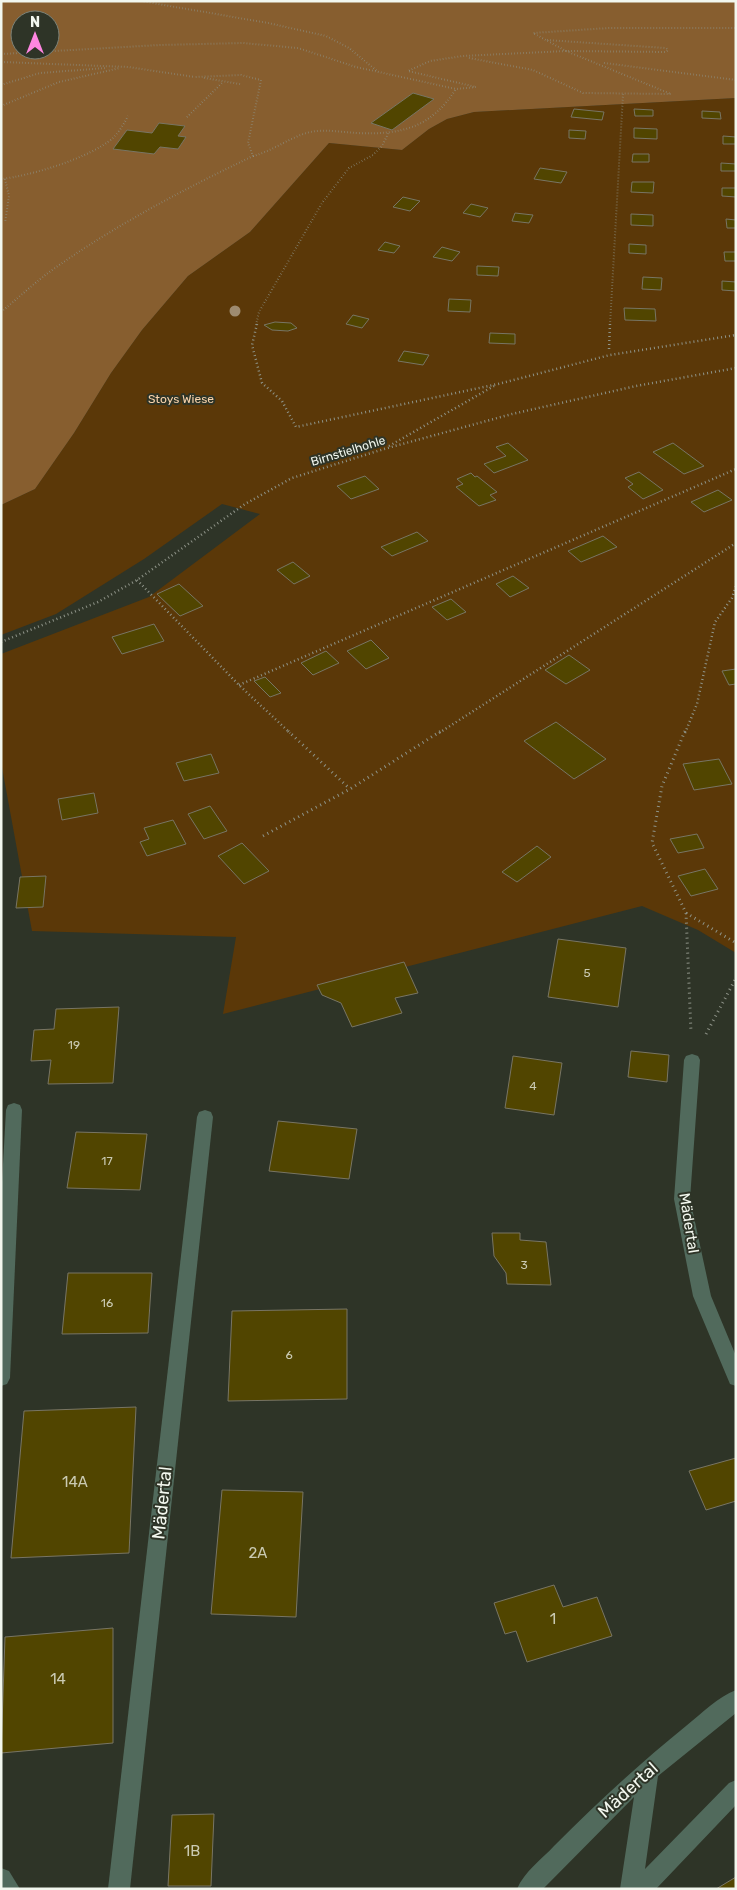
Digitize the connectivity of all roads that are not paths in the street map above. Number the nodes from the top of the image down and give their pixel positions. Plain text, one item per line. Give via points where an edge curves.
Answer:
1 (692, 1060) road end
2 (14, 1110) dead end
3 (206, 1117) dead end
4 (1, 1378) edge
5 (736, 1378) edge
6 (736, 1700) edge
7 (648, 1769) junction
8 (736, 1790) edge
9 (1, 1879) edge
10 (9, 1889) edge
11 (119, 1889) edge
12 (528, 1889) edge
13 (631, 1889) edge
14 (641, 1889) edge

1 - 5 street, Mädertal via 682,1199 702,1296
2 - 4 street
3 - 11 street, Mädertal
6 - 7 street, Mädertal
7 - 12 street, Mädertal via 579,1834
7 - 13 street
8 - 14 street
9 - 10 street

